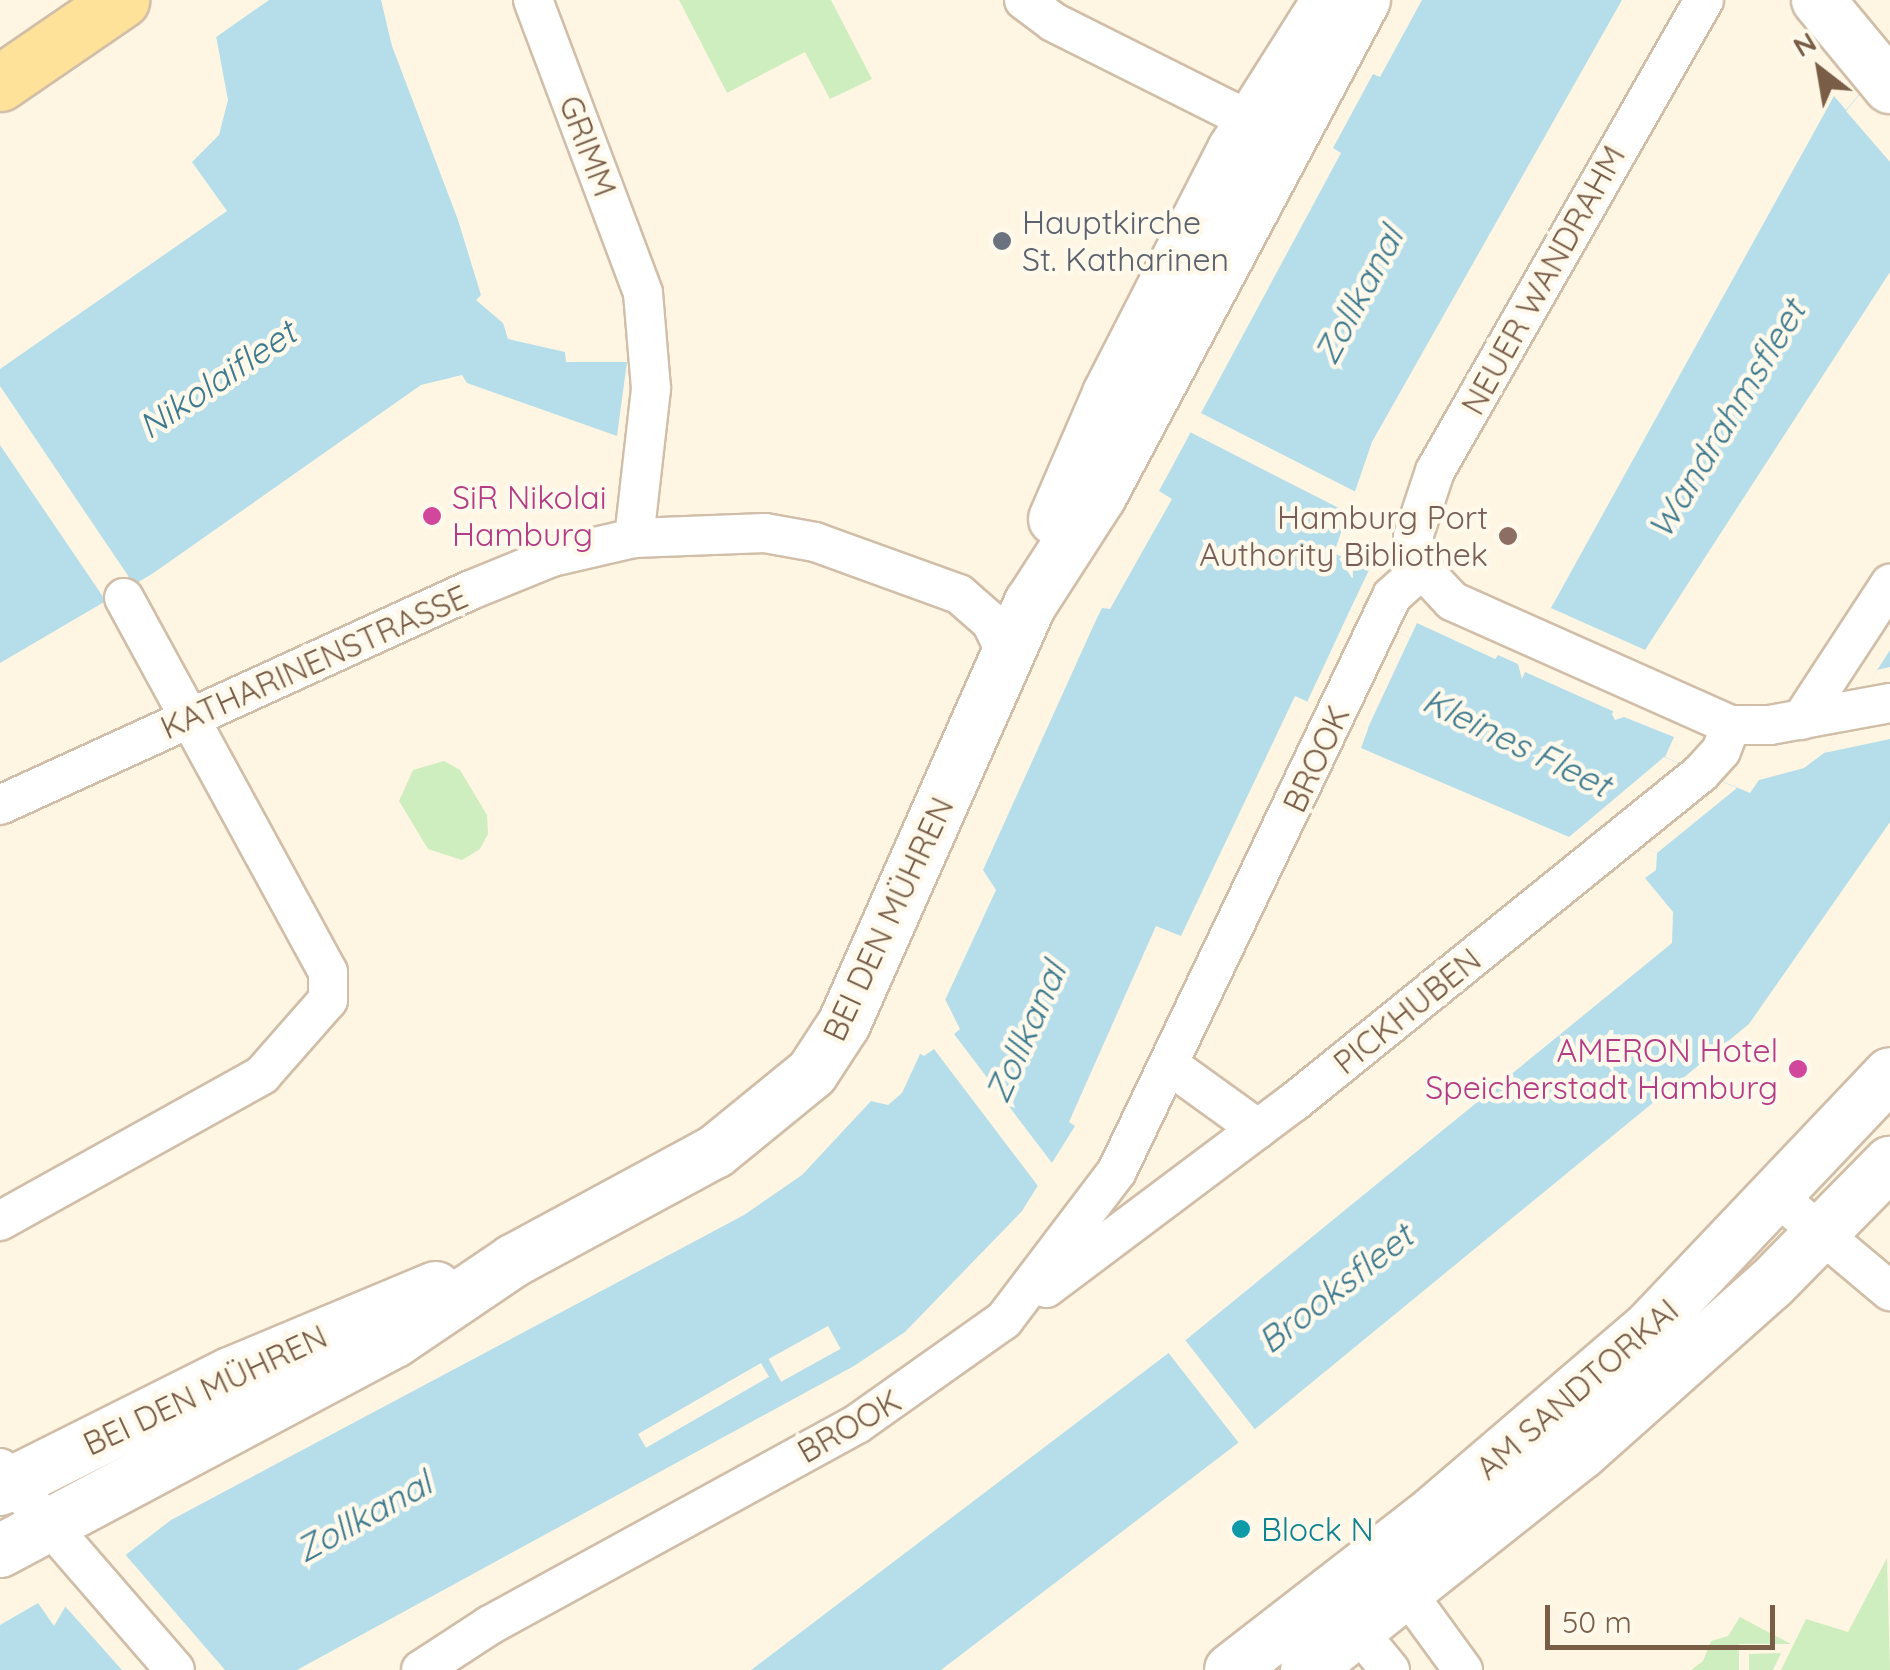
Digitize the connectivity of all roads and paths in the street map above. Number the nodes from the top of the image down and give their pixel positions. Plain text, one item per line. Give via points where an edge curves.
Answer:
1 (121, 0) edge
2 (533, 0) edge
3 (1024, 0) edge
4 (1329, 0) edge
5 (1364, 0) edge
6 (1704, 0) edge
7 (1818, 0) edge
8 (1884, 80) edge
9 (0, 83) edge
10 (1251, 121) junction
11 (1270, 179) junction
12 (634, 538) junction
13 (1422, 570) junction
14 (1890, 584) edge
15 (124, 598) dead end
16 (1030, 603) junction
17 (1006, 653) junction
18 (1890, 703) edge
19 (193, 717) junction
20 (1801, 720) junction
21 (1731, 724) junction
22 (0, 805) edge
23 (1172, 1067) junction
24 (1890, 1074) edge
25 (1258, 1129) junction
26 (1890, 1163) edge
27 (1779, 1198) junction
28 (0, 1221) edge
29 (1822, 1232) junction
30 (512, 1261) junction
31 (1890, 1290) edge
32 (1004, 1320) junction
33 (4, 1480) edge
34 (50, 1526) junction
35 (0, 1551) edge
36 (1393, 1575) junction
37 (1359, 1632) edge
38 (176, 1670) edge
39 (422, 1670) edge
40 (1231, 1670) edge
41 (1307, 1670) edge
42 (1463, 1670) edge

1 - 9 main road
2 - 12 street, GRIMM via 643,293 651,389
3 - 10 street via 1052,22
4 - 10 main road
5 - 11 main road
6 - 13 street, NEUER WANDRAHM via 1430,480 1414,537
7 - 8 main road
10 - 11 street via 1270,147
10 - 16 main road via 1070,478
11 - 16 main road via 1100,496
12 - 17 street, KATHARINENSTRASSE via 766,533 816,542 959,594 992,622
12 - 19 street, KATHARINENSTRASSE via 552,557
13 - 21 street via 1452,601
13 - 23 street, BROOK via 1398,588 1379,624
14 - 20 street
15 - 19 street
16 - 17 main road, BEI DEN MÜHREN
17 - 30 main road, BEI DEN MÜHREN via 844,1024 812,1073 716,1152
18 - 20 street
19 - 22 street, KATHARINENSTRASSE
19 - 28 street via 328,972 328,1000 262,1075
20 - 21 street
21 - 25 street, PICKHUBEN via 1721,751 1701,774
23 - 25 street
23 - 32 street, BROOK via 1117,1171
24 - 27 main road, AM SANDTORKAI
25 - 32 street, PICKHUBEN
26 - 29 main road, AM SANDTORKAI
27 - 29 street
27 - 36 main road, AM SANDTORKAI
29 - 31 street
29 - 36 main road, AM SANDTORKAI via 1581,1454
30 - 33 main road, BEI DEN MÜHREN via 378,1309
30 - 34 main road, BEI DEN MÜHREN via 395,1341
32 - 39 street, BROOK via 896,1400 490,1625
33 - 34 street
34 - 35 main road, BEI DEN MÜHREN
34 - 38 street
36 - 37 main road, AM SANDTORKAI
36 - 42 street
37 - 40 main road, AM SANDTORKAI
37 - 41 main road, AM SANDTORKAI

